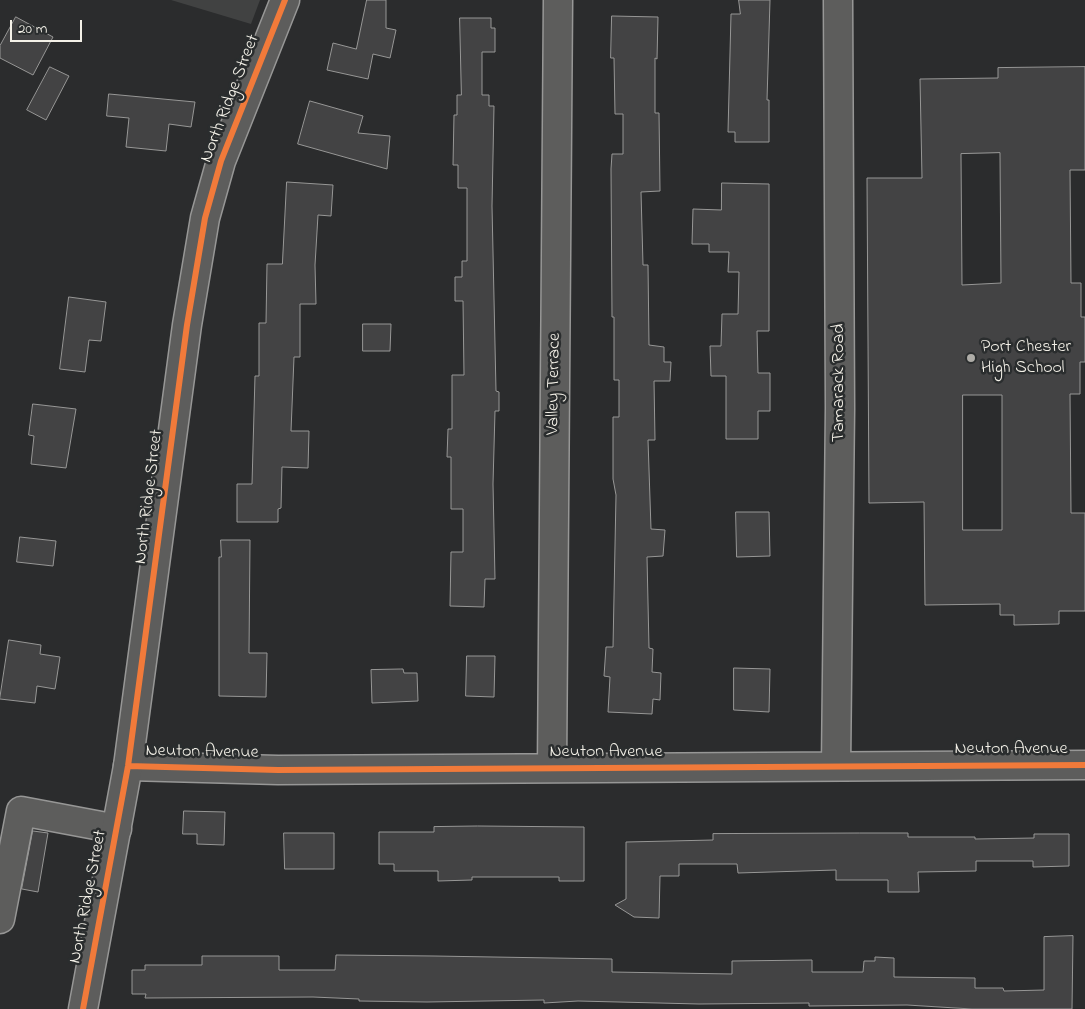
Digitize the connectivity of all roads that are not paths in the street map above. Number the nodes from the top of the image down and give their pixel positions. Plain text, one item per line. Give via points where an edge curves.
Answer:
1 (285, 0) edge
2 (558, 0) edge
3 (838, 0) edge
4 (1085, 765) edge
5 (128, 766) junction
6 (836, 766) junction
7 (552, 768) junction
8 (117, 829) junction
9 (0, 919) edge
10 (83, 1009) edge

1 - 5 street, North Ridge Street via 221,161 205,218 187,325
2 - 7 street, Valley Terrace
3 - 6 street, Tamarack Road via 840,408
4 - 6 street, Neuton Avenue
5 - 7 street, Neuton Avenue via 278,770
5 - 8 street, North Ridge Street
6 - 7 street, Neuton Avenue
8 - 9 street via 22,812
8 - 10 street, North Ridge Street

